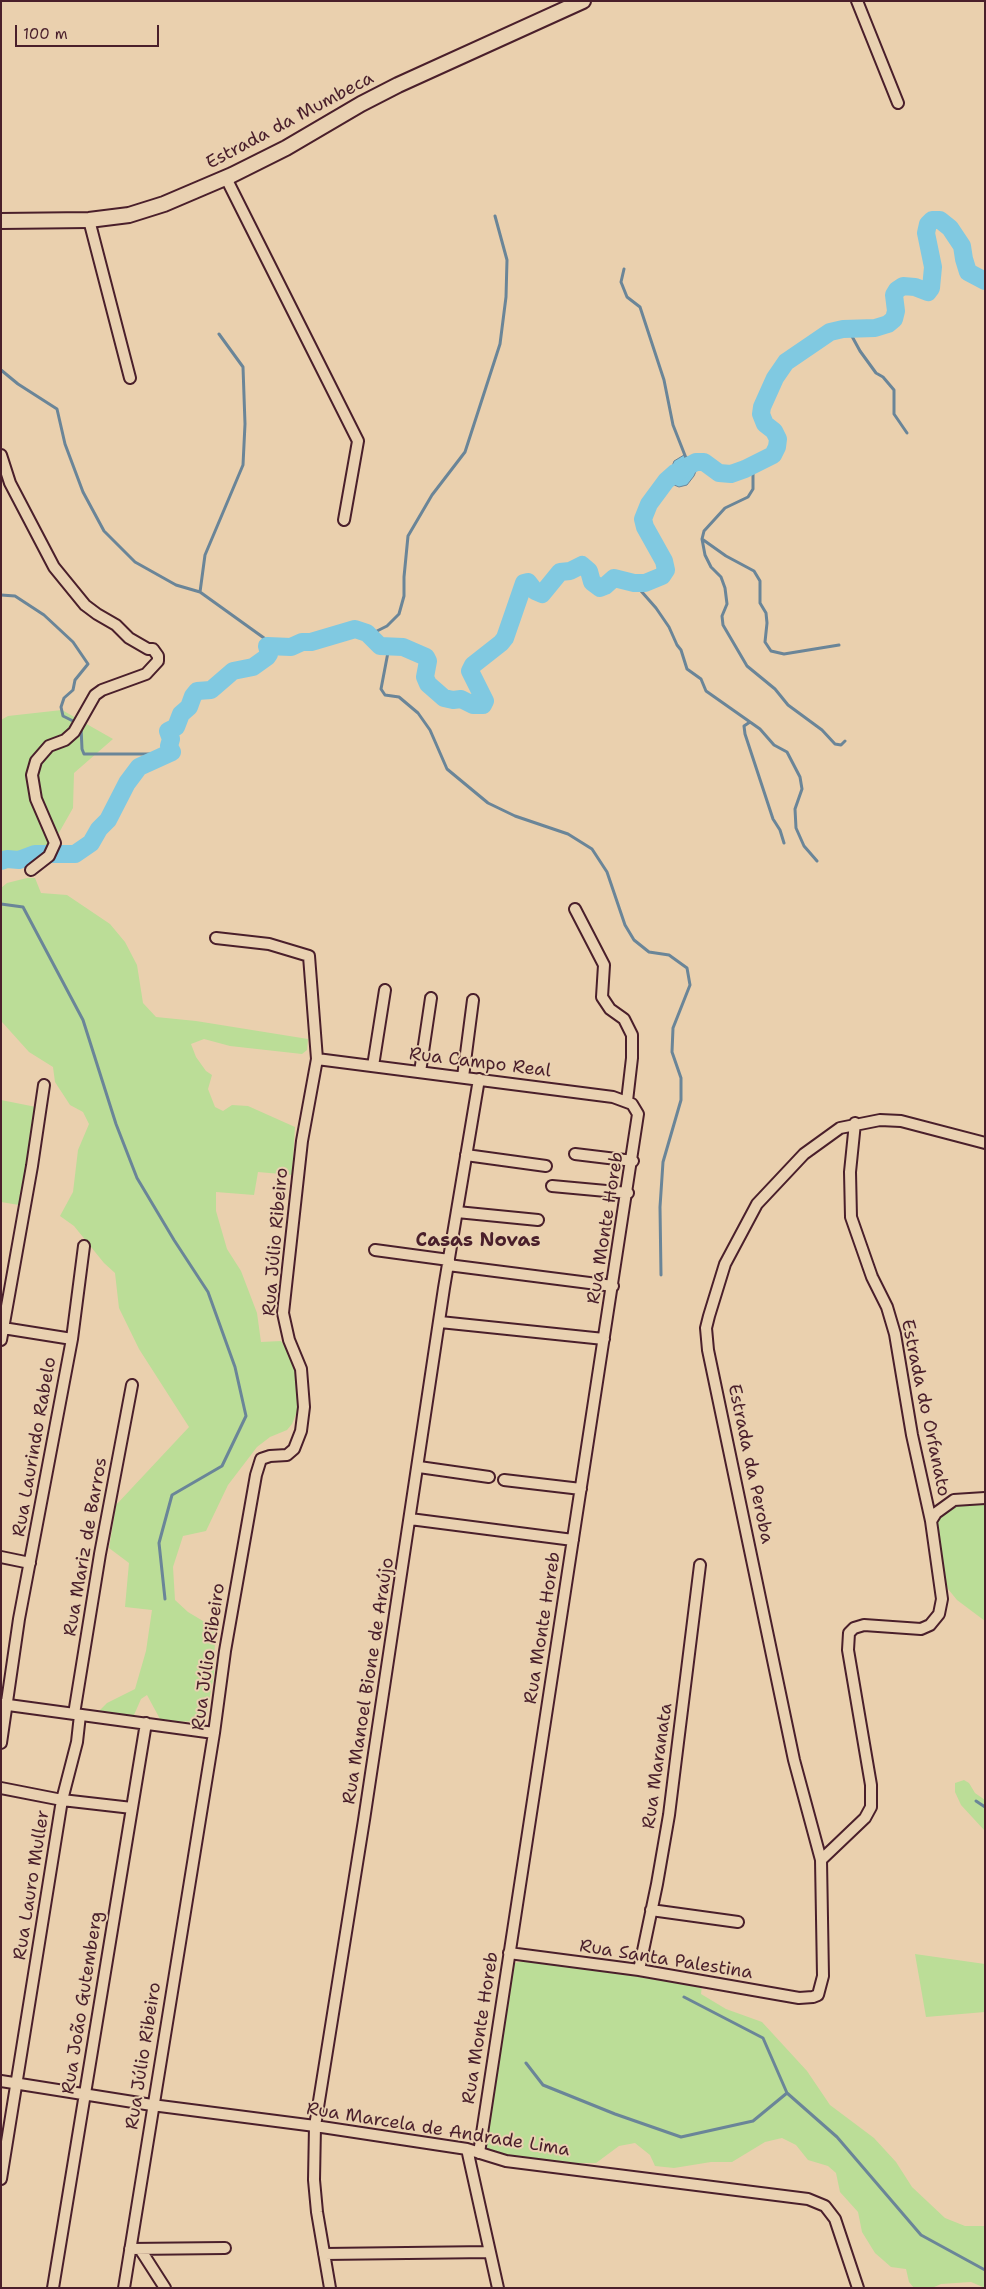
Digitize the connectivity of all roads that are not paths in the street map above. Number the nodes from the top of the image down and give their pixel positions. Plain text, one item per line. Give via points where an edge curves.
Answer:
1 (583, 1) edge
2 (857, 1) edge
3 (898, 103) dead end
4 (226, 178) junction
5 (89, 220) junction
6 (1, 221) edge
7 (130, 378) dead end
8 (1, 455) edge
9 (344, 520) dead end
10 (31, 870) dead end
11 (575, 909) dead end
12 (216, 938) dead end
13 (385, 990) dead end
14 (431, 998) dead end
15 (472, 1000) dead end
16 (317, 1059) junction
17 (373, 1066) junction
18 (420, 1072) junction
19 (463, 1077) junction
20 (479, 1079) junction
21 (44, 1086) dead end
22 (627, 1101) junction
23 (637, 1108) joint
24 (855, 1124) junction
25 (985, 1143) edge
26 (575, 1154) dead end
27 (466, 1155) junction
28 (632, 1161) junction
29 (546, 1166) dead end
30 (552, 1186) dead end
31 (628, 1193) junction
32 (456, 1212) junction
33 (538, 1220) dead end
34 (84, 1246) dead end
35 (375, 1250) dead end
36 (448, 1263) junction
37 (613, 1286) junction
38 (440, 1322) junction
39 (3, 1328) junction
40 (72, 1339) junction
41 (604, 1339) junction
42 (1, 1340) edge
43 (132, 1385) dead end
44 (419, 1467) junction
45 (489, 1476) dead end
46 (504, 1480) dead end
47 (582, 1489) junction
48 (985, 1498) edge
49 (410, 1519) junction
50 (931, 1521) junction
51 (574, 1540) junction
52 (1, 1557) edge
53 (30, 1563) junction
54 (700, 1565) dead end
55 (4, 1704) edge
56 (77, 1715) junction
57 (146, 1724) junction
58 (2, 1729) edge
59 (214, 1733) junction
60 (1, 1743) edge
61 (1, 1788) edge
62 (62, 1800) junction
63 (132, 1808) junction
64 (821, 1860) junction
65 (651, 1910) junction
66 (738, 1922) dead end
67 (509, 1953) junction
68 (639, 1970) junction
69 (818, 1995) joint
70 (1, 2081) edge
71 (16, 2083) junction
72 (84, 2094) junction
73 (152, 2105) junction
74 (315, 2126) junction
75 (467, 2149) junction
76 (479, 2153) junction
77 (1, 2179) edge
78 (225, 2248) dead end
79 (135, 2249) junction
80 (490, 2252) junction
81 (324, 2254) junction
82 (53, 2288) edge
83 (124, 2288) edge
84 (166, 2288) edge
85 (330, 2288) edge
86 (498, 2288) edge
87 (858, 2288) edge

1 - 4 main road, Estrada da Mumbeca via 391,89
2 - 3 street
4 - 5 main road, Estrada da Mumbeca via 129,215
4 - 9 street via 358,441
5 - 6 main road, Estrada da Mumbeca
5 - 7 street
8 - 10 street via 12,488 54,567 85,605 116,625 129,638 153,649 158,656 158,661 146,674 95,695 75,729 65,740 49,746 36,761 32,775 34,789 55,843 52,852
11 - 22 street via 604,965 602,997 610,1009 624,1019 632,1035
12 - 16 street via 270,944 310,956
13 - 17 street
14 - 18 street
15 - 19 street
16 - 17 street, Rua Campo Real
16 - 59 street, Rua Júlio Ribeiro via 302,1141 283,1313 289,1340 301,1368 304,1394 301,1431 287,1456 265,1457 259,1464 233,1598
17 - 18 street, Rua Campo Real
18 - 19 street, Rua Campo Real
19 - 20 street, Rua Campo Real
20 - 22 street, Rua Campo Real
20 - 27 street, Rua Manoel Bione de Araújo
21 - 39 street
22 - 23 street, Rua Campo Real
23 - 28 street, Rua Monte Horeb via 639,1119
24 - 25 street, Estrada da Peroba via 901,1121
24 - 50 street, Estrada do Orfanato via 850,1172 851,1217 895,1334
24 - 64 street, Estrada da Peroba via 840,1128 804,1154 757,1204 725,1264 706,1328 794,1760
26 - 28 street
27 - 29 street
27 - 32 street, Rua Manoel Bione de Araújo
28 - 31 street, Rua Monte Horeb
30 - 31 street
31 - 37 street, Rua Monte Horeb
32 - 33 street
32 - 36 street, Rua Manoel Bione de Araújo
34 - 40 street, Rua Laurindo Rabelo
35 - 36 street
36 - 37 street
36 - 38 street, Rua Manoel Bione de Araújo
37 - 41 street, Rua Monte Horeb
38 - 41 street
38 - 44 street, Rua Manoel Bione de Araújo
39 - 40 street
39 - 42 street
40 - 53 street, Rua Laurindo Rabelo
41 - 47 street, Rua Monte Horeb
43 - 56 street, Rua Mariz de Barros via 100,1554
44 - 45 street
44 - 49 street, Rua Manoel Bione de Araújo
46 - 47 street
47 - 51 street, Rua Monte Horeb
48 - 50 street via 954,1500 936,1513
49 - 51 street
49 - 74 street, Rua Manoel Bione de Araújo
50 - 64 street, Estrada do Orfanato via 941,1586 939,1614 930,1625 921,1629 864,1625 849,1633 848,1650 870,1771 870,1807 865,1818
51 - 67 street, Rua Monte Horeb
52 - 53 street
53 - 55 street, Rua Laurindo Rabelo
54 - 65 street, Rua Maranata via 670,1806
55 - 56 street
55 - 58 street, Rua Laurindo Rabelo
56 - 57 street
56 - 62 street, Rua Lauro Muller via 75,1749
57 - 59 street
57 - 63 street, Rua João Gutemberg
58 - 60 street, Rua Laurindo Rabelo
59 - 73 street, Rua Júlio Ribeiro
61 - 62 street
62 - 63 street
62 - 71 street, Rua Lauro Muller
63 - 72 street, Rua João Gutemberg
64 - 69 street, Estrada da Peroba via 823,1976
65 - 66 street
65 - 68 street, Rua Maranata
67 - 68 street, Rua Santa Palestina
67 - 76 street, Rua Monte Horeb
68 - 69 street, Rua Santa Palestina via 799,1998
70 - 71 street, Rua Marcela de Andrade Lima
71 - 72 street, Rua Marcela de Andrade Lima
71 - 77 street, Rua Lauro Muller
72 - 73 street, Rua Marcela de Andrade Lima
72 - 82 street, Rua João Gutemberg
73 - 74 street, Rua Marcela de Andrade Lima
73 - 79 street, Rua Júlio Ribeiro
74 - 75 street, Rua Marcela de Andrade Lima
74 - 81 street, Rua Manoel Bione de Araújo via 314,2180
75 - 76 street, Rua Marcela de Andrade Lima
75 - 80 street
76 - 87 street, Rua Marcela de Andrade Lima via 506,2162 808,2199 825,2206 835,2219
78 - 79 street
79 - 83 street, Rua Júlio Ribeiro
79 - 84 street
80 - 81 street
80 - 86 street
81 - 85 street, Rua Manoel Bione de Araújo

